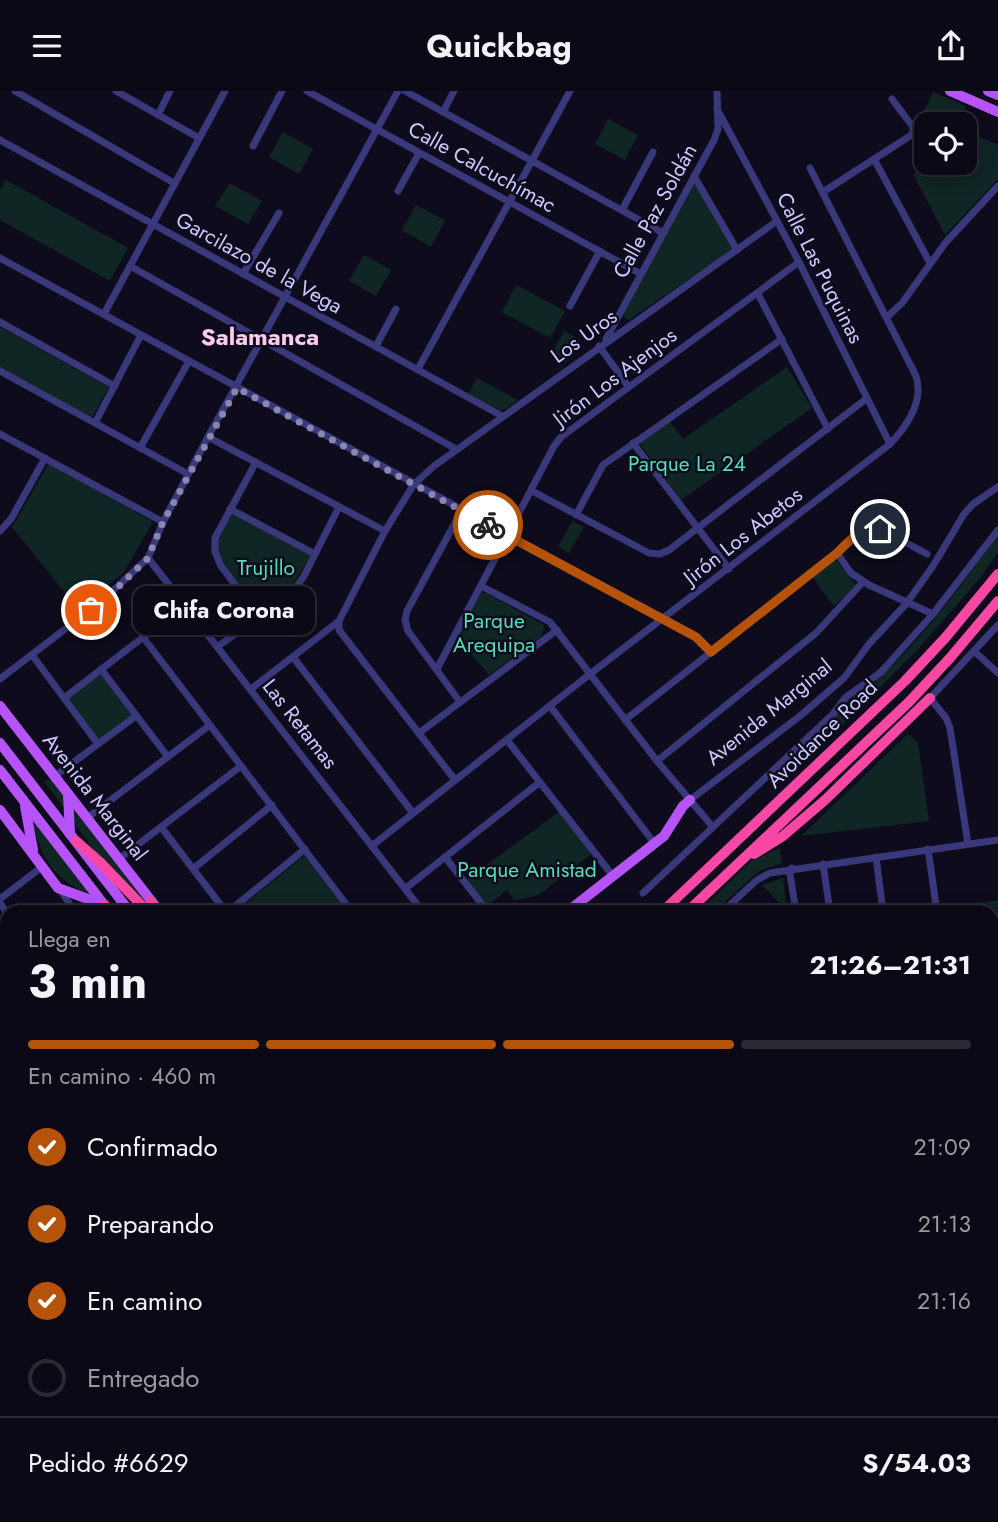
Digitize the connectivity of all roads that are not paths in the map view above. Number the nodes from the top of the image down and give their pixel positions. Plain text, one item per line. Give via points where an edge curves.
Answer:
1 (15, 91) edge
2 (116, 91) edge
3 (170, 91) edge
4 (225, 91) edge
5 (282, 91) edge
6 (307, 91) edge
7 (398, 91) edge
8 (405, 91) edge
9 (454, 91) edge
10 (570, 91) edge
11 (717, 91) edge
12 (950, 91) edge
13 (988, 91) edge
14 (998, 95) edge
15 (892, 99) dead end
16 (717, 110) junction
17 (443, 112) junction
18 (998, 112) edge
19 (158, 115) junction
20 (377, 129) junction
21 (199, 138) junction
22 (0, 139) edge
23 (253, 146) dead end
24 (653, 152) dead end
25 (419, 153) junction
26 (874, 159) junction
27 (532, 161) junction
28 (810, 168) dead end
29 (694, 176) junction
30 (174, 183) junction
31 (998, 186) edge
32 (398, 191) dead end
33 (822, 192) junction
34 (510, 202) junction
35 (622, 210) junction
36 (279, 213) dead end
37 (777, 221) junction
38 (153, 224) junction
39 (663, 233) junction
40 (737, 250) junction
41 (600, 251) junction
42 (0, 258) edge
43 (799, 262) junction
44 (930, 263) junction
45 (130, 267) junction
46 (243, 274) junction
47 (641, 274) junction
48 (758, 294) junction
49 (285, 298) junction
50 (570, 306) dead end
51 (396, 309) dead end
52 (620, 313) junction
53 (104, 314) junction
54 (887, 317) junction
55 (0, 322) edge
56 (631, 324) junction
57 (141, 335) junction
58 (782, 339) junction
59 (263, 341) junction
60 (601, 345) junction
61 (376, 346) junction
62 (189, 361) junction
63 (418, 369) junction
64 (0, 371) edge
65 (115, 386) junction
66 (628, 386) junction
67 (237, 388) junction
68 (866, 399) junction
69 (502, 416) junction
70 (95, 423) junction
71 (828, 429) junction
72 (0, 434) edge
73 (208, 437) junction
74 (633, 443) junction
75 (890, 444) junction
76 (141, 448) junction
77 (456, 449) junction
78 (45, 458) junction
79 (256, 463) junction
80 (188, 474) junction
81 (414, 484) junction
82 (998, 487) edge
83 (532, 491) junction
84 (339, 507) junction
85 (230, 509) junction
86 (462, 510) junction
87 (576, 515) junction
88 (163, 522) junction
89 (698, 528) junction
90 (998, 530) edge
91 (0, 531) edge
92 (385, 531) junction
93 (508, 535) junction
94 (837, 553) junction
95 (315, 554) junction
96 (927, 554) dead end
97 (148, 558) junction
98 (729, 569) junction
99 (998, 574) edge
100 (863, 582) junction
101 (481, 586) junction
102 (998, 601) edge
103 (906, 604) junction
104 (185, 605) junction
105 (933, 614) junction
106 (259, 617) junction
107 (663, 620) junction
108 (339, 621) junction
109 (998, 625) edge
110 (557, 630) junction
111 (144, 637) junction
112 (217, 647) junction
113 (711, 652) junction
114 (975, 652) junction
115 (32, 655) junction
116 (293, 657) junction
117 (101, 669) junction
118 (437, 669) junction
119 (998, 673) edge
120 (590, 674) junction
121 (0, 679) edge
122 (251, 689) junction
123 (64, 698) junction
124 (930, 698) junction
125 (460, 702) junction
126 (0, 706) edge
127 (550, 706) junction
128 (136, 716) junction
129 (625, 720) junction
130 (210, 725) junction
131 (419, 733) junction
132 (507, 740) junction
133 (0, 743) edge
134 (98, 744) junction
135 (167, 757) junction
136 (657, 761) junction
137 (241, 766) junction
138 (0, 770) edge
139 (55, 776) junction
140 (455, 780) junction
141 (540, 782) junction
142 (68, 794) junction
143 (690, 800) junction
144 (25, 802) junction
145 (272, 806) junction
146 (0, 810) edge
147 (413, 813) junction
148 (87, 818) junction
149 (712, 826) junction
150 (160, 827) junction
151 (73, 838) junction
152 (998, 840) edge
153 (655, 844) junction
154 (968, 844) junction
155 (373, 845) junction
156 (305, 849) junction
157 (929, 849) junction
158 (33, 852) junction
159 (445, 857) junction
160 (876, 857) junction
161 (119, 859) junction
162 (742, 860) junction
163 (823, 864) junction
164 (43, 866) junction
165 (194, 868) junction
166 (792, 869) junction
167 (613, 876) junction
168 (58, 888) junction
169 (406, 888) junction
170 (643, 893) dead end
171 (0, 901) edge
172 (70, 905) edge
173 (96, 905) edge
174 (103, 905) edge
175 (125, 905) edge
176 (148, 905) edge
177 (150, 905) edge
178 (222, 905) edge
179 (236, 905) edge
180 (347, 905) edge
181 (419, 905) edge
182 (483, 905) edge
183 (576, 905) edge
184 (669, 905) edge
185 (694, 905) edge
186 (730, 905) edge
187 (795, 905) edge
188 (829, 905) edge
189 (882, 905) edge
190 (936, 905) edge

1 - 30 street
2 - 19 street
3 - 19 street
4 - 21 street
5 - 23 street
6 - 20 street, Calle Calcuchímac
7 - 20 street
8 - 17 street
9 - 17 street
10 - 27 street
11 - 16 street, Calle Paz Soldán
12 - 18 main road
13 - 14 main road
15 - 26 street via 914,131
16 - 29 street, Calle Paz Soldán via 718,129
16 - 37 street, Calle Las Puquinas
17 - 27 street
19 - 21 street
20 - 25 street, Calle Calcuchímac
20 - 49 street
21 - 30 street
22 - 38 street, Garcilazo de la Vega
24 - 35 street
25 - 32 street
25 - 34 street, Calle Calcuchímac
26 - 33 street
26 - 44 street
27 - 34 street
27 - 35 street
28 - 33 street, Jirón Los Abetos
29 - 39 street, Calle Paz Soldán
29 - 40 street
30 - 38 street
31 - 44 street
33 - 54 street, Jirón Los Abetos
34 - 41 street, Calle Calcuchímac
34 - 63 street
35 - 39 street
36 - 46 street
37 - 40 street, Los Uros
37 - 43 street, Calle Las Puquinas
38 - 45 street
38 - 46 street, Garcilazo de la Vega
39 - 47 street, Calle Paz Soldán
40 - 56 street, Los Uros
41 - 47 street, Calle Calcuchímac
41 - 50 street
42 - 53 street
43 - 48 street, Jirón Los Ajenjos
43 - 68 street, Calle Las Puquinas
44 - 54 street
45 - 53 street
45 - 59 street
46 - 49 street, Garcilazo de la Vega
47 - 52 street, Calle Paz Soldán
48 - 58 street
48 - 66 street, Jirón Los Ajenjos
49 - 59 street
49 - 61 street, Garcilazo de la Vega
51 - 61 street
52 - 56 street
52 - 60 street, Calle Paz Soldán
53 - 57 street
54 - 75 street, Jirón Los Abetos via 916,376 919,393 907,423
55 - 65 street
56 - 60 street, Los Uros
57 - 62 street
57 - 65 street
58 - 71 street
58 - 74 street
59 - 67 street
59 - 77 street
60 - 66 street
60 - 69 street, Los Uros
61 - 63 street, Garcilazo de la Vega
62 - 67 street
62 - 76 street
63 - 69 street, Garcilazo de la Vega
64 - 70 street
65 - 70 street
66 - 83 street, Jirón Los Ajenjos via 561,437
67 - 73 street
67 - 81 street
68 - 71 street
68 - 75 street, Calle Las Puquinas
69 - 77 street, Los Uros
70 - 76 street
71 - 89 street
72 - 78 street
73 - 79 street
73 - 80 street
74 - 87 street via 603,465
74 - 89 street
75 - 98 street, Jirón Los Abetos
76 - 80 street
77 - 81 street, Los Uros
78 - 88 street
78 - 91 street
79 - 84 street
79 - 85 street
80 - 88 street
81 - 86 street
81 - 92 street, Los Uros
82 - 103 street, Avenida Marginal via 964,514
83 - 87 street
83 - 93 street, Jirón Los Ajenjos
84 - 92 street
84 - 95 street
85 - 95 street
85 - 106 street via 215,538 215,552
86 - 93 street
86 - 118 street via 405,619 408,631
87 - 89 street via 649,553 669,550
88 - 97 street
89 - 98 street
90 - 105 street
92 - 108 street, Los Uros
93 - 101 street, Jirón Los Ajenjos
93 - 107 street
94 - 96 street via 854,536 871,528
94 - 100 street
94 - 113 street
95 - 106 street via 292,593
97 - 104 street, Las Retamas
97 - 115 street
98 - 107 street, Jirón Los Abetos
99 - 184 highway, Avoidance Road via 905,681
100 - 103 street
100 - 136 street via 816,633
101 - 110 street
101 - 118 street, Jirón Los Ajenjos
102 - 162 highway, Avoidance Road via 925,685
103 - 105 street
103 - 143 street, Avenida Marginal via 835,686
104 - 111 street
104 - 112 street, Las Retamas
105 - 149 street via 881,672 846,697
106 - 112 street
107 - 113 street via 696,637
107 - 120 street, Jirón Los Abetos
108 - 116 street
108 - 131 street via 339,630
109 - 114 street
110 - 120 street
110 - 125 street
111 - 117 street
111 - 130 street
112 - 122 street, Las Retamas
113 - 129 street
114 - 119 street
114 - 124 street
115 - 121 street
115 - 123 street
116 - 122 street
116 - 147 street
117 - 123 street
117 - 128 street
118 - 125 street
120 - 127 street, Jirón Los Abetos
120 - 129 street
122 - 155 street, Las Retamas
123 - 134 street
124 - 154 street via 950,728
124 - 162 highway via 825,800 783,836
125 - 131 street
126 - 139 main road, Avenida Marginal
127 - 132 street, Jirón Los Abetos
127 - 153 street
128 - 134 street
128 - 135 street
129 - 136 street
130 - 135 street
130 - 137 street
131 - 140 street
132 - 140 street, Jirón Los Abetos
132 - 141 street
133 - 151 main road
134 - 139 street
135 - 148 street
136 - 143 street
137 - 145 street
137 - 150 street
138 - 144 main road
139 - 142 main road, Avenida Marginal
140 - 147 street, Jirón Los Abetos
141 - 159 street
141 - 167 street
142 - 148 main road, Avenida Marginal
142 - 151 main road
143 - 149 street
143 - 153 main road, Avenida Marginal
144 - 158 main road
144 - 174 main road
145 - 156 street
145 - 165 street
146 - 158 main road
147 - 155 street, Jirón Los Abetos
148 - 161 main road, Avenida Marginal
149 - 170 street
150 - 161 street
150 - 165 street
151 - 175 main road
151 - 176 highway
152 - 154 street
153 - 167 main road, Avenida Marginal
154 - 157 street
155 - 169 street, Las Retamas
156 - 179 street
156 - 180 street
157 - 160 street
157 - 190 street
158 - 164 main road
159 - 169 street
159 - 182 street
160 - 163 street
160 - 189 street
161 - 177 main road, Avenida Marginal
162 - 185 highway, Avoidance Road
163 - 166 street
163 - 188 street
164 - 168 main road
164 - 171 street
165 - 178 street
166 - 186 street via 757,880
166 - 187 street
167 - 183 main road, Avenida Marginal
168 - 172 street
168 - 173 main road
169 - 181 street, Las Retamas

